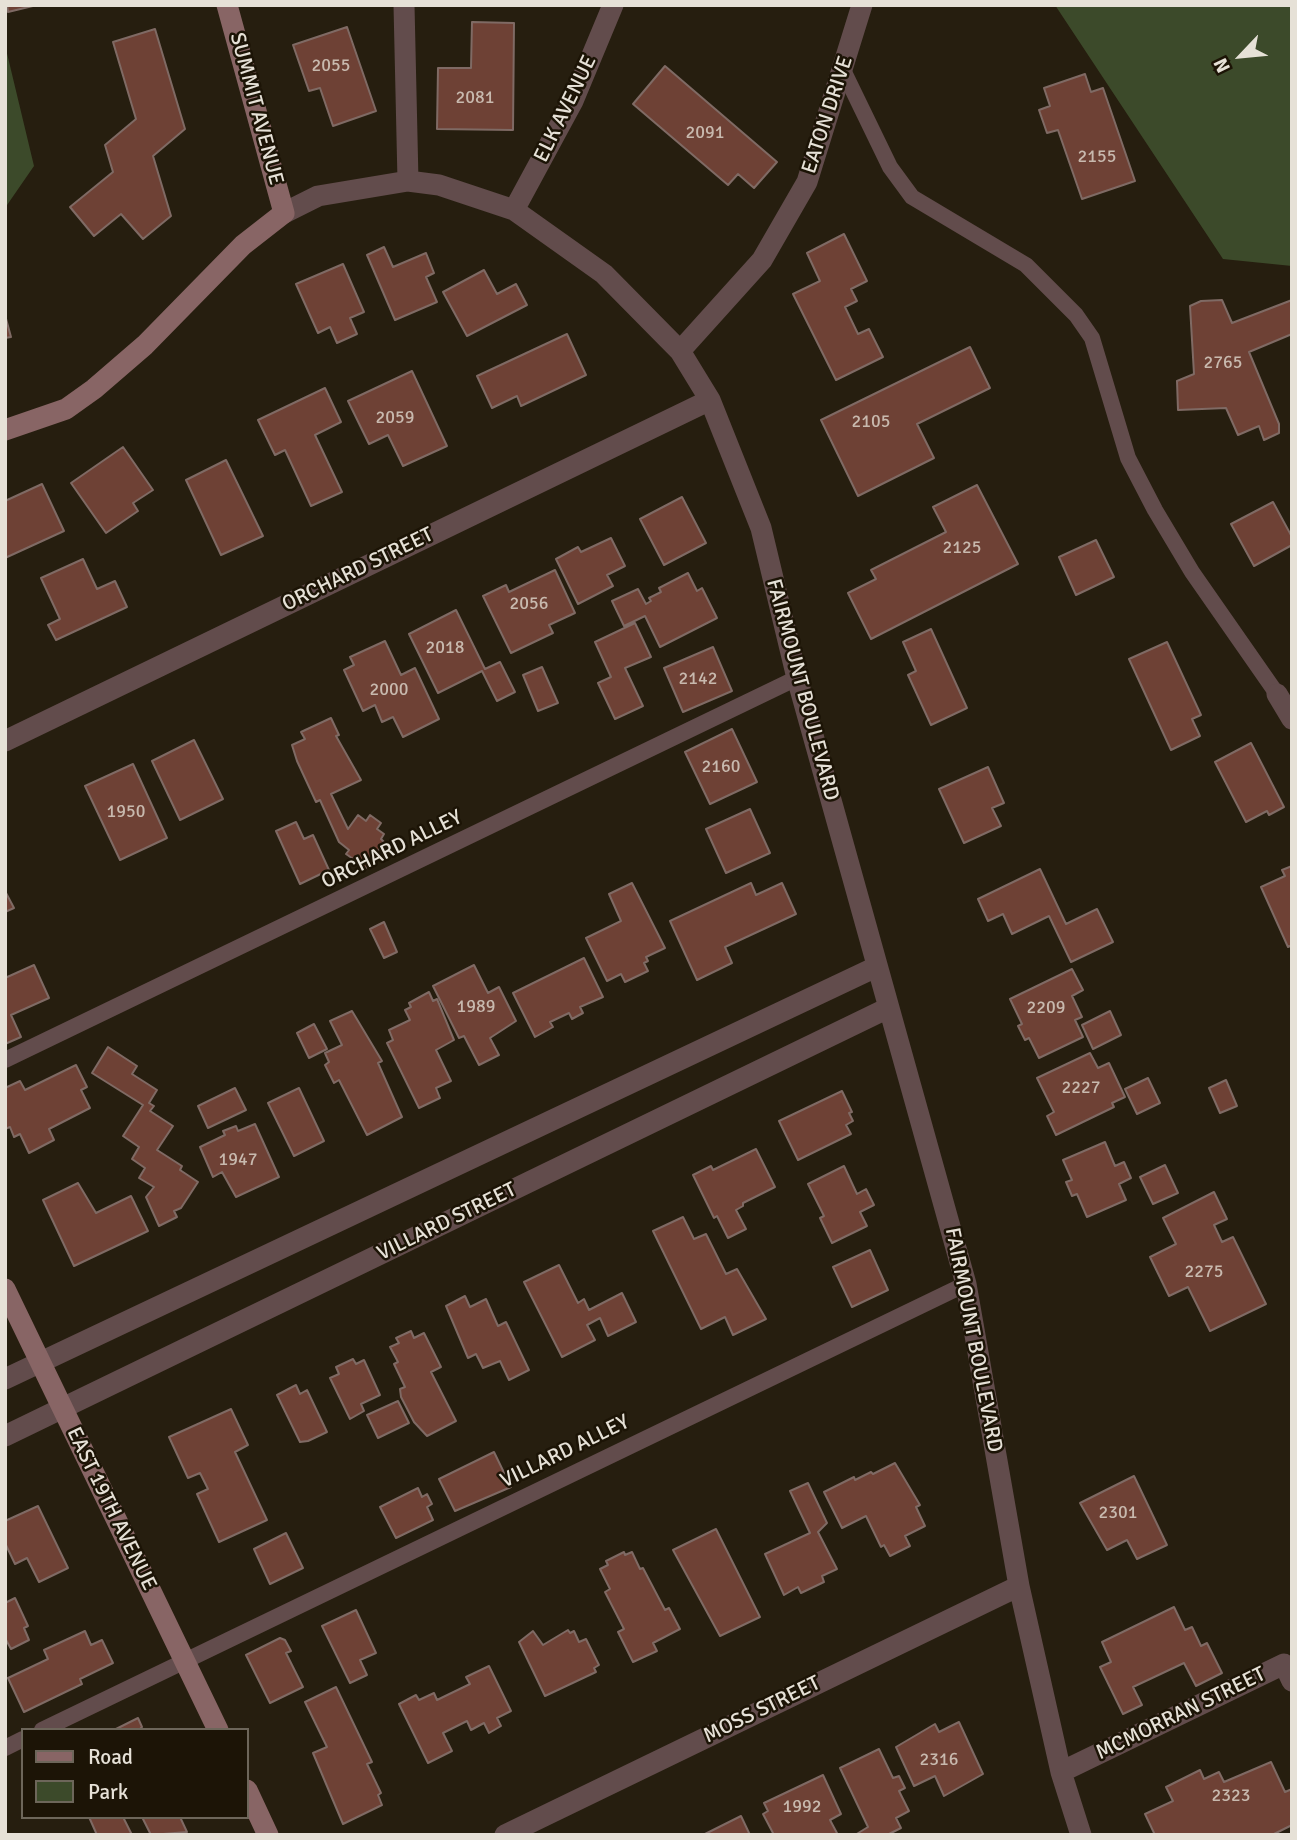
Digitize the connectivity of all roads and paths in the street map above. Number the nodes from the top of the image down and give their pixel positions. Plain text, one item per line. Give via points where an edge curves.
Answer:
1 (227, 5) edge
2 (404, 5) edge
3 (613, 5) edge
4 (862, 5) edge
5 (842, 68) junction
6 (408, 181) junction
7 (514, 210) junction
8 (284, 213) junction
9 (680, 351) junction
10 (710, 400) junction
11 (5, 430) edge
12 (797, 678) junction
13 (1277, 694) joint
14 (1292, 719) edge
15 (5, 741) edge
16 (876, 967) junction
17 (888, 1008) junction
18 (5, 1060) edge
19 (966, 1284) junction
20 (5, 1289) edge
21 (40, 1362) junction
22 (5, 1379) edge
23 (62, 1409) junction
24 (5, 1436) edge
25 (1019, 1586) junction
26 (184, 1660) junction
27 (1292, 1681) edge
28 (46, 1728) edge
29 (217, 1728) edge
30 (21, 1740) edge
31 (5, 1748) edge
32 (1061, 1772) junction
33 (248, 1792) edge
34 (268, 1835) edge
35 (505, 1835) edge
36 (1080, 1835) edge

1 - 8 street, SUMMIT AVENUE
2 - 6 street
3 - 7 street, ELK AVENUE via 573,101
4 - 5 street, EATON DRIVE
5 - 9 street, EATON DRIVE via 807,182 761,260
5 - 13 lane via 890,167 912,197 1026,265 1084,326 1103,366 1128,458 1155,510
6 - 7 street, FAIRMOUNT BOULEVARD via 458,190
6 - 8 street, FAIRMOUNT BOULEVARD via 318,196
7 - 9 street, FAIRMOUNT BOULEVARD via 604,274
8 - 11 street, FAIRMOUNT BOULEVARD via 250,239 145,345 94,389 66,409
9 - 10 street, FAIRMOUNT BOULEVARD
10 - 12 street, FAIRMOUNT BOULEVARD via 761,528
10 - 15 street, ORCHARD STREET
12 - 16 street, FAIRMOUNT BOULEVARD
12 - 18 lane, ORCHARD ALLEY
13 - 14 street
16 - 17 street, FAIRMOUNT BOULEVARD
16 - 21 street
17 - 19 street, FAIRMOUNT BOULEVARD
17 - 23 street, VILLARD STREET
19 - 25 street, FAIRMOUNT BOULEVARD
19 - 26 lane, VILLARD ALLEY
20 - 21 street, EAST 19TH AVENUE
21 - 22 street
21 - 23 street, EAST 19TH AVENUE
23 - 24 street, VILLARD STREET
23 - 26 street, EAST 19TH AVENUE
25 - 32 street, FAIRMOUNT BOULEVARD
25 - 35 street, MOSS STREET
26 - 28 lane, VILLARD ALLEY
26 - 29 street, EAST 19TH AVENUE
27 - 32 street, MCMORRAN STREET via 1284,1664
30 - 31 lane
32 - 36 street, FAIRMOUNT BOULEVARD
33 - 34 street

